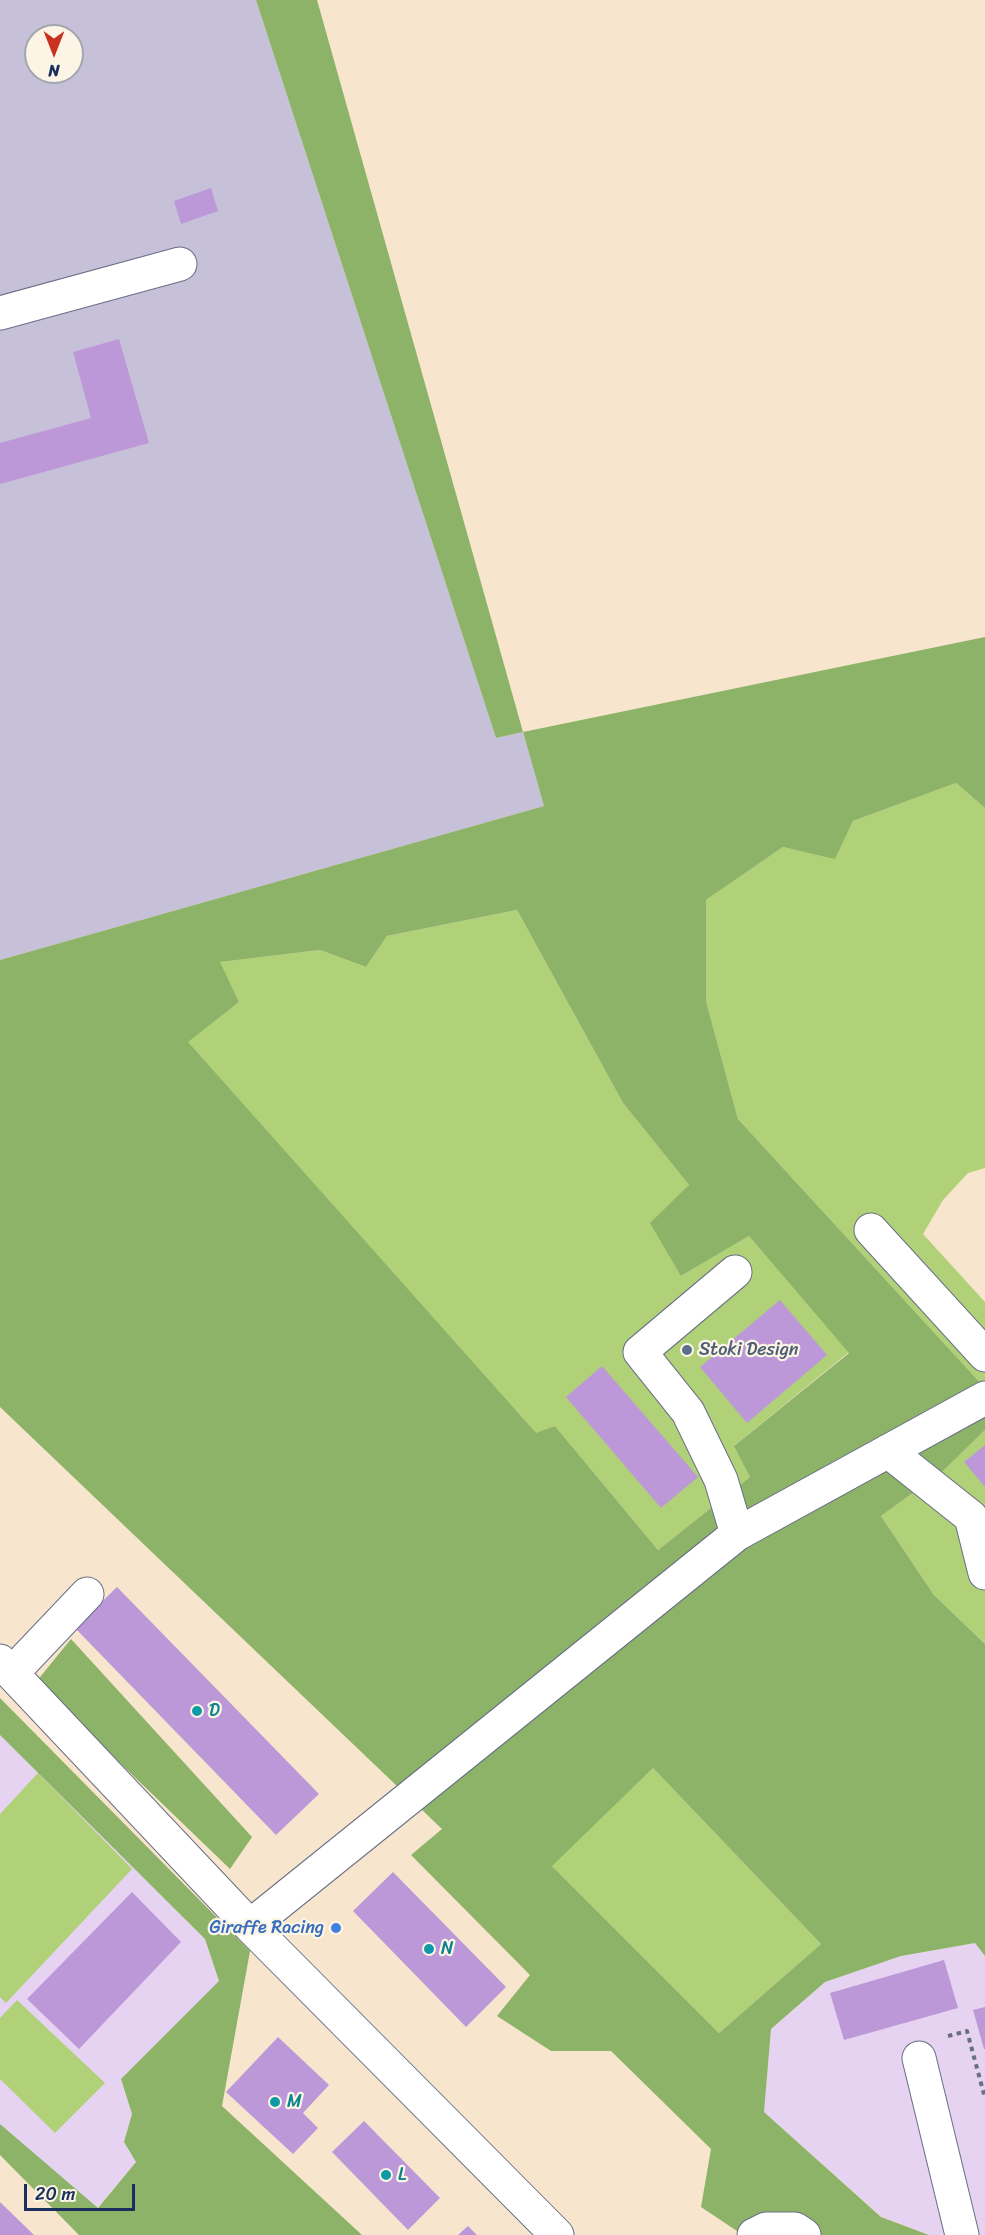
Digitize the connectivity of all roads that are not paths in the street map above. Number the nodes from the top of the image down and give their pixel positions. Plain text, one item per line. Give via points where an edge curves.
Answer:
1 (180, 264) dead end
2 (0, 313) edge
3 (871, 1230) dead end
4 (735, 1272) dead end
5 (985, 1355) edge
6 (985, 1398) edge
7 (888, 1451) junction
8 (737, 1534) junction
9 (985, 1573) edge
10 (87, 1594) dead end
11 (6, 1667) edge
12 (250, 1926) junction
13 (919, 2058) road end
14 (557, 2235) edge
15 (754, 2235) edge
16 (804, 2235) edge
17 (962, 2235) edge

1 - 2 lane
3 - 5 lane
4 - 8 lane via 640,1352 688,1412 721,1480
6 - 7 lane
7 - 8 lane
7 - 9 lane via 971,1517
8 - 12 lane
10 - 11 lane
11 - 12 lane
12 - 14 lane
13 - 17 lane
15 - 16 lane via 766,2229 795,2229

